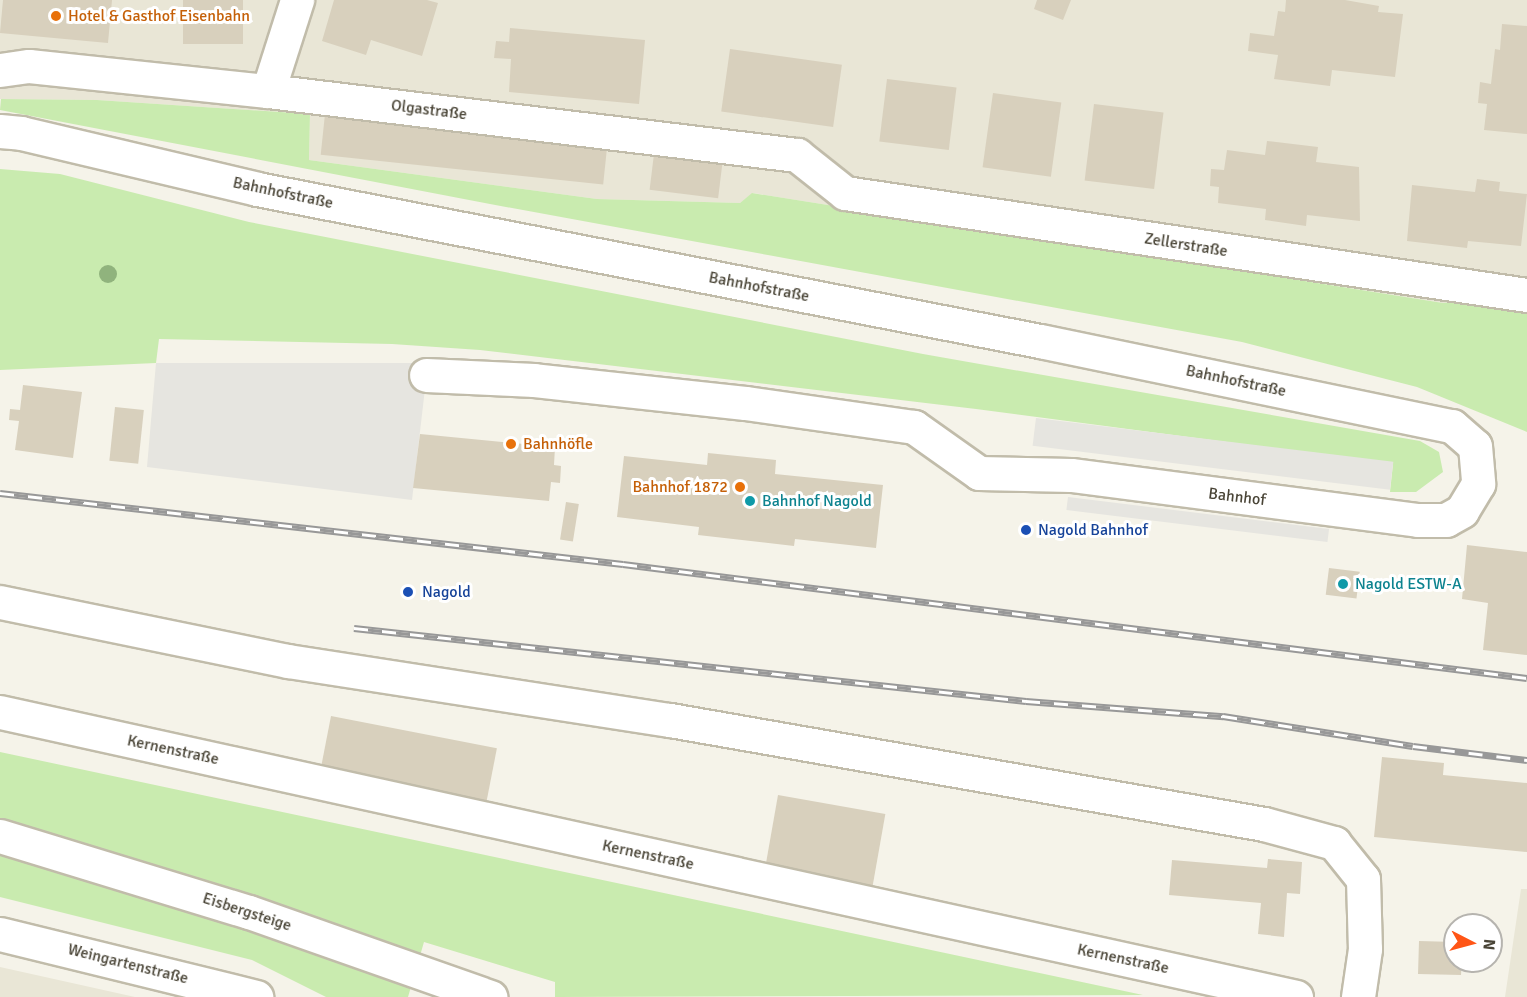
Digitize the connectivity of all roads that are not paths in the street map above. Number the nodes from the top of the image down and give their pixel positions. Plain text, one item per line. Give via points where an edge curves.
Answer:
1 (297, 0) edge
2 (0, 70) edge
3 (268, 91) junction
4 (0, 131) edge
5 (845, 193) joint
6 (1527, 295) edge
7 (426, 375) dead end
8 (1478, 484) joint
9 (0, 602) edge
10 (0, 712) edge
11 (0, 836) edge
12 (0, 934) edge
13 (475, 994) edge
14 (255, 997) edge
15 (1296, 997) edge
16 (1358, 997) edge

1 - 3 street
2 - 3 street, Olgastraße via 29,66
3 - 5 street, Olgastraße via 797,155
4 - 8 street, Bahnhofstraße via 257,189 1040,341 1452,426 1475,446
5 - 6 street, Zellerstraße
7 - 8 street, Bahnhof via 534,380 745,403 914,427 979,473 1071,475 1418,520 1446,519 1462,511
9 - 16 street via 288,661 670,720 1264,824 1334,843 1363,879 1365,949
10 - 15 street, Kernenstraße
11 - 13 street, Eisbergsteige via 249,912
12 - 14 street, Weingartenstraße

